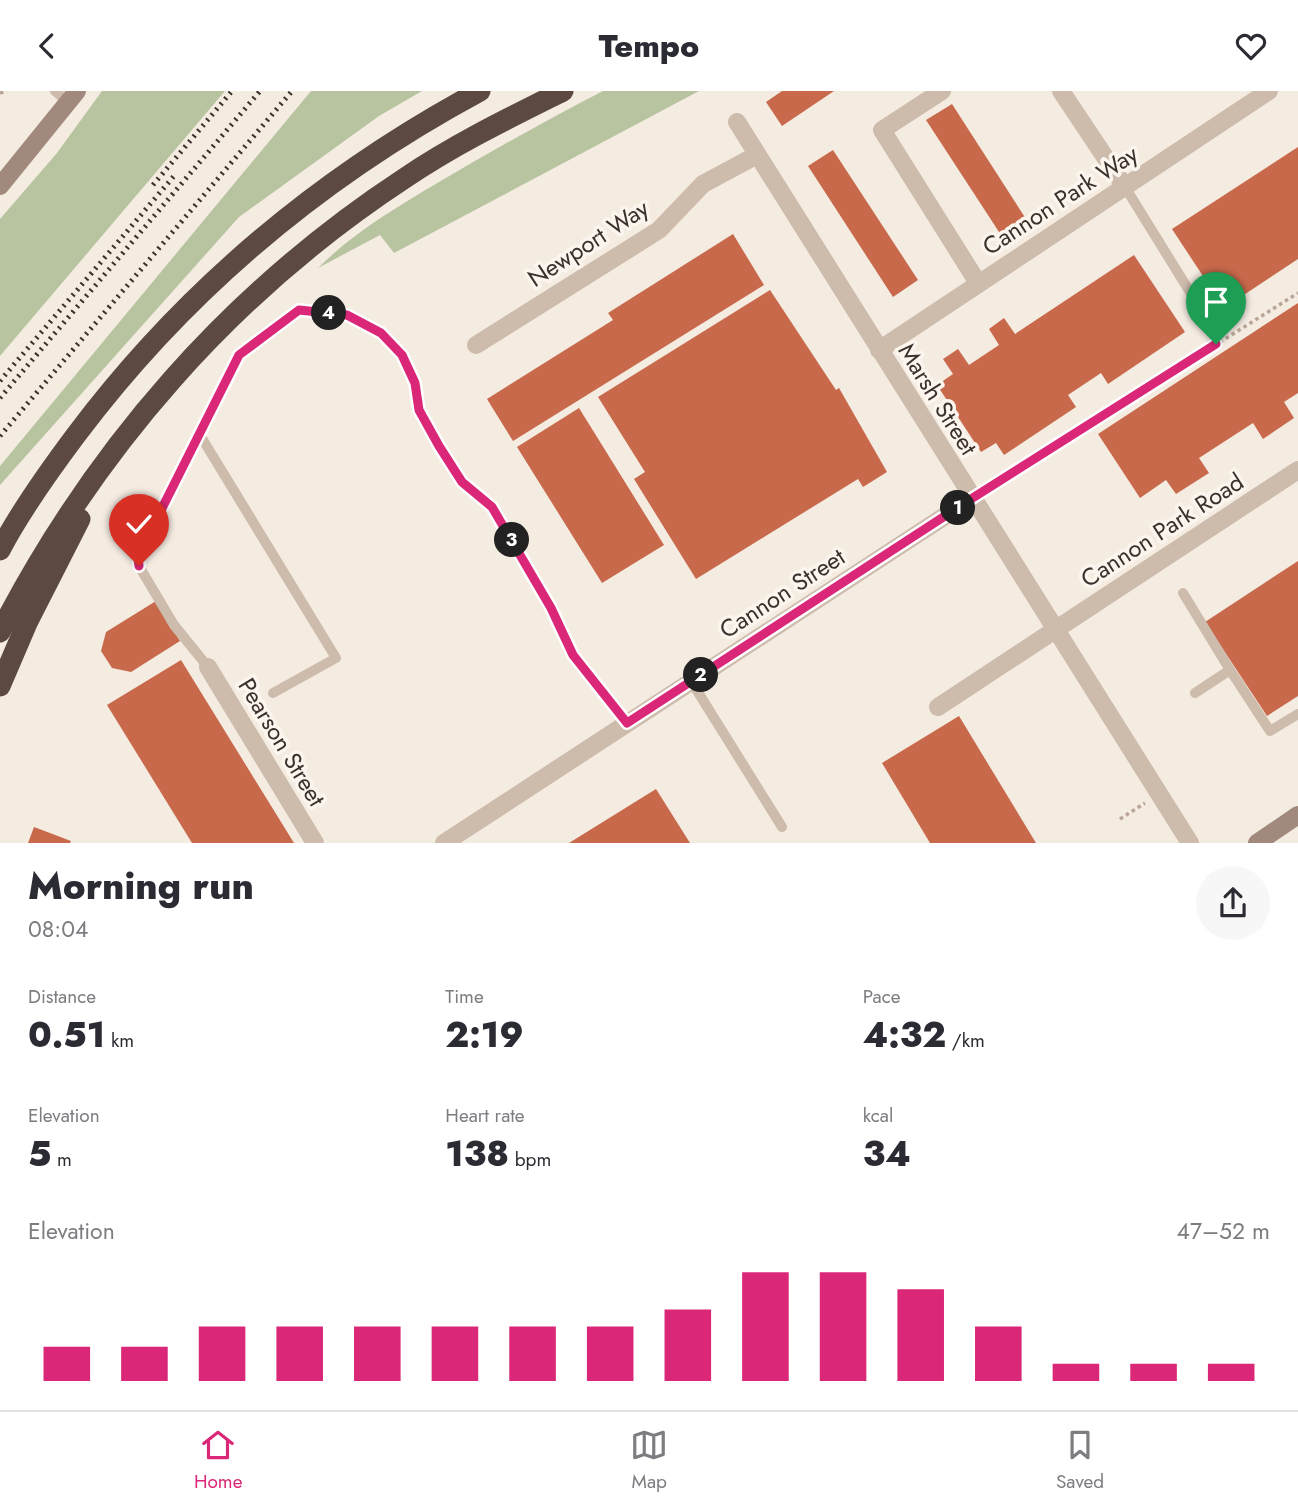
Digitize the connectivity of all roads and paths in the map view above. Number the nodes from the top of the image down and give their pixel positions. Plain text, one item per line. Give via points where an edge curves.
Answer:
1 (7, 91) edge
2 (55, 91) edge
3 (480, 91) edge
4 (563, 91) edge
5 (942, 91) edge
6 (1061, 91) edge
7 (1269, 91) edge
8 (0, 93) edge
9 (73, 97) edge
10 (737, 122) dead end
11 (757, 155) junction
12 (0, 186) edge
13 (1125, 187) junction
14 (978, 282) junction
15 (1298, 293) edge
16 (1203, 313) dead end
17 (476, 345) dead end
18 (879, 350) junction
19 (138, 417) junction
20 (200, 435) junction
21 (1298, 470) edge
22 (971, 499) junction
23 (1, 547) edge
24 (1183, 593) dead end
25 (1054, 631) junction
26 (0, 632) edge
27 (208, 667) joint
28 (1230, 670) junction
29 (691, 681) junction
30 (0, 686) edge
31 (273, 693) dead end
32 (1195, 693) dead end
33 (938, 707) dead end
34 (1298, 714) edge
35 (627, 723) junction
36 (1147, 802) dead end
37 (1298, 815) edge
38 (1120, 819) dead end
39 (782, 827) dead end
40 (315, 843) edge
41 (444, 843) edge
42 (1190, 843) edge
43 (1257, 843) edge

1 - 8 path
2 - 9 lane
3 - 23 highway via 319,192 209,285 103,399
4 - 19 highway via 460,144 341,222 236,311
5 - 14 street via 882,130
6 - 13 street
7 - 13 street, Cannon Park Way
9 - 12 street
10 - 11 street, Marsh Street
11 - 17 street, Newport Way via 703,184 659,230
11 - 18 street, Marsh Street
13 - 14 street, Cannon Park Way
13 - 16 lane
14 - 18 street, Cannon Park Way
15 - 22 path
18 - 22 street, Marsh Street
19 - 26 highway via 86,486
19 - 30 highway via 27,623
20 - 27 lane via 138,556 139,566 174,625
20 - 31 lane via 336,658
20 - 35 lane via 239,355 299,310 347,315 381,333 402,355 415,383 419,410 439,446 462,482 492,507 573,655
21 - 25 street, Cannon Park Road
22 - 25 street, Marsh Street
22 - 29 street, Cannon Street
24 - 28 lane
25 - 33 street, Cannon Park Road
25 - 42 street, Marsh Street
27 - 40 street, Pearson Street
28 - 32 lane
28 - 34 lane via 1270,731
29 - 35 street, Cannon Street
29 - 39 lane
35 - 41 street, Cannon Street
36 - 38 path
37 - 43 street

